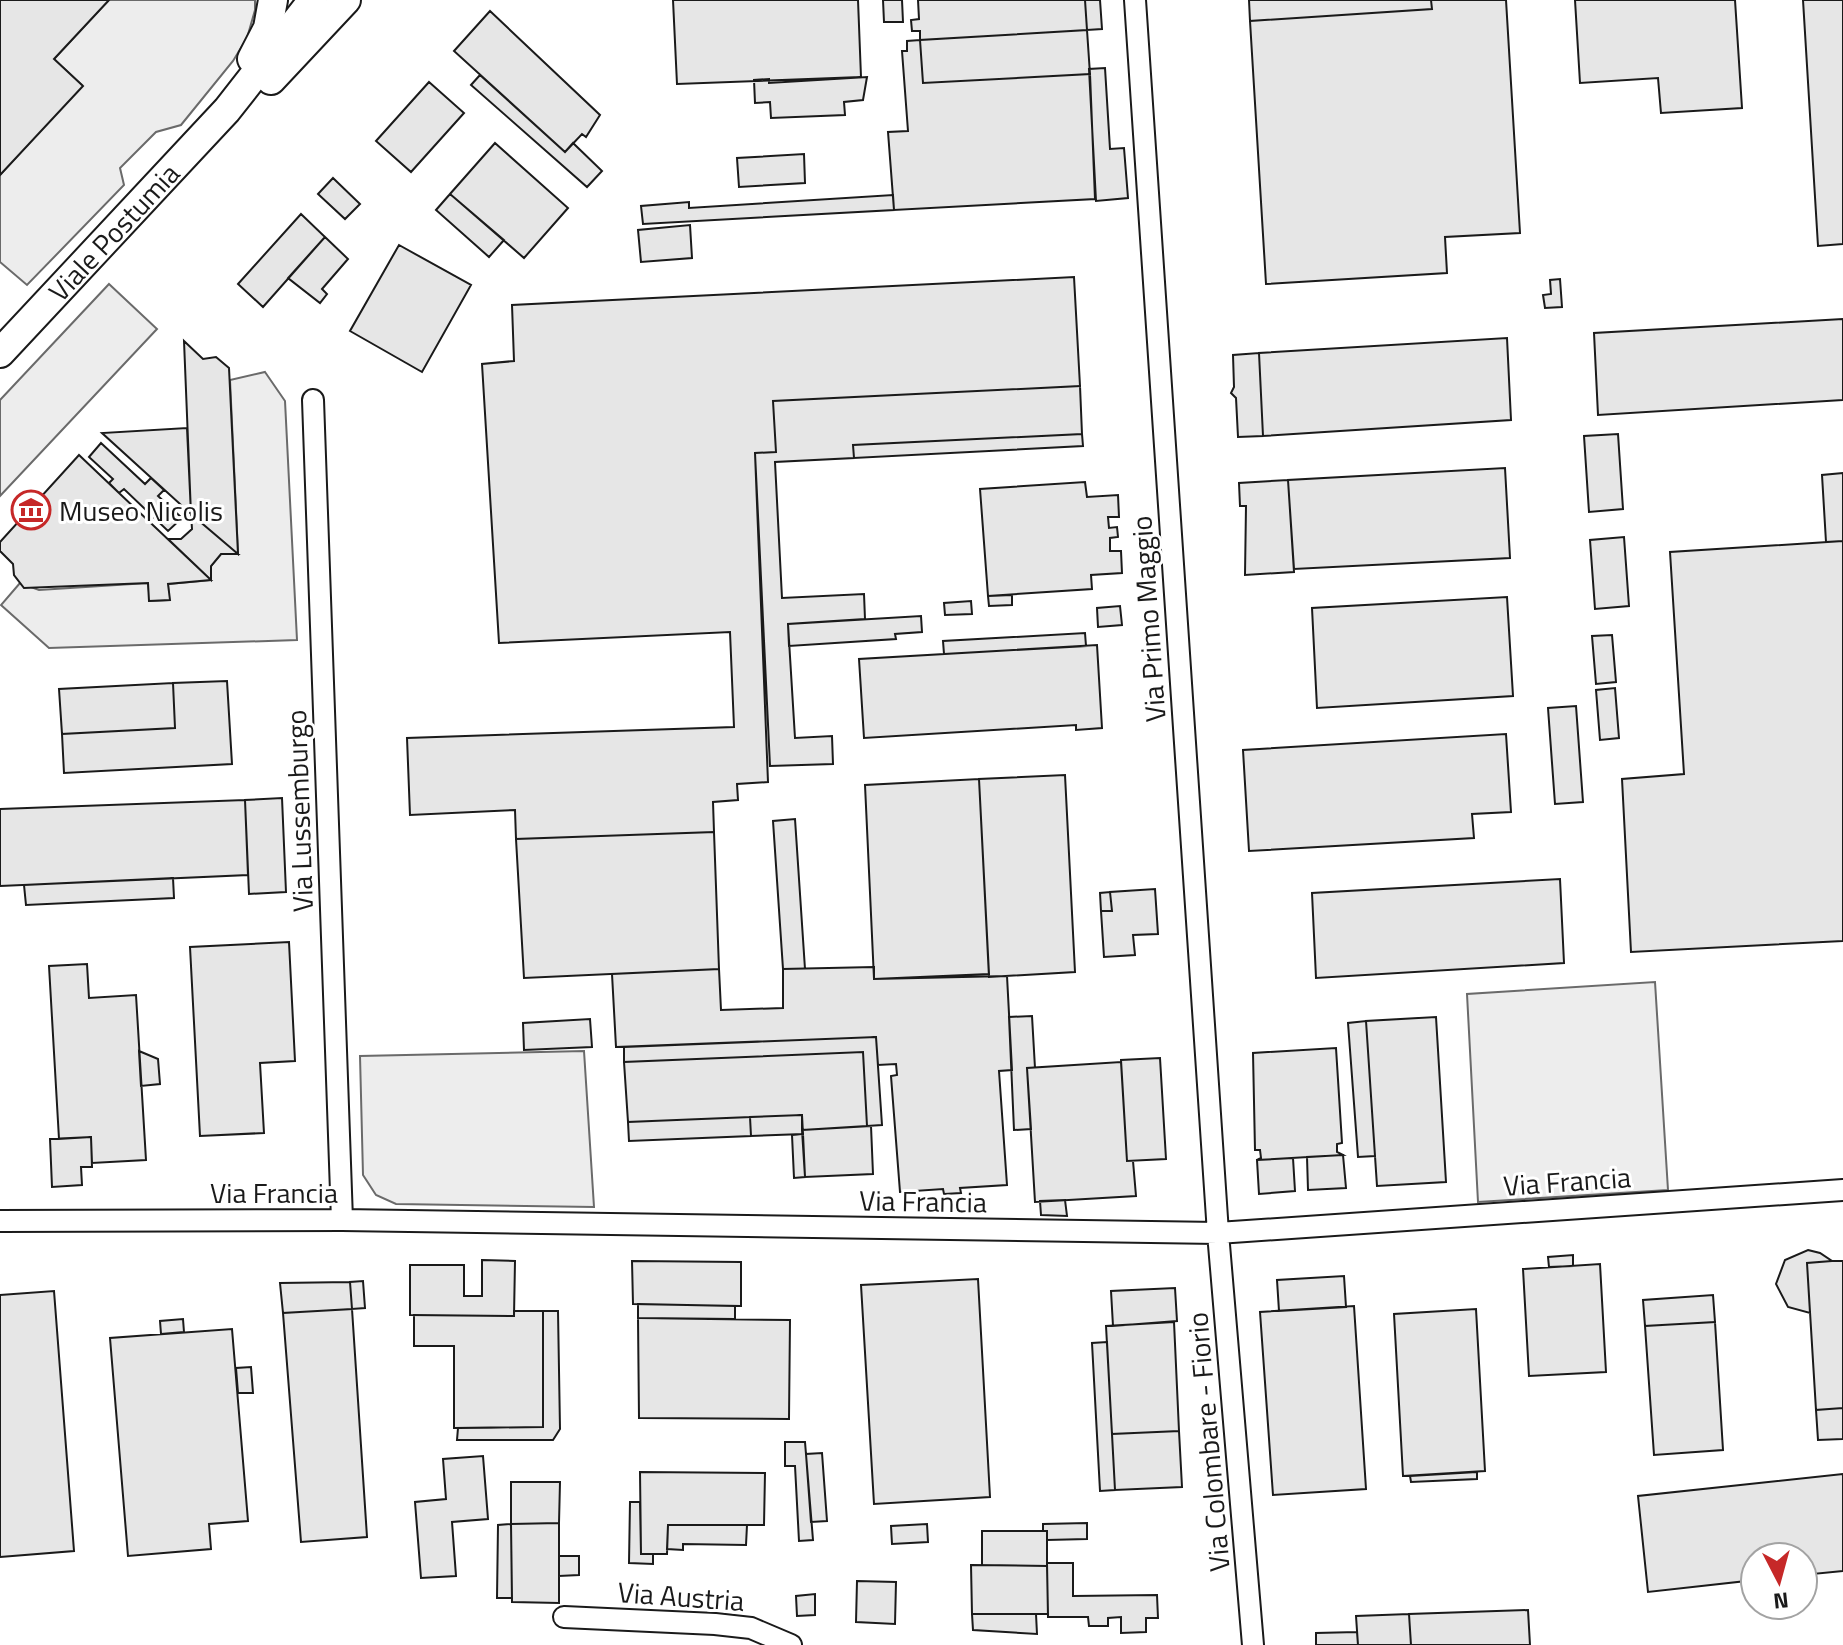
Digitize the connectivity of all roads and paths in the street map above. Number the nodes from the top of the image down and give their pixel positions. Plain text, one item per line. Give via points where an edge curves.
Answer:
1 (273, 0) edge
2 (313, 0) edge
3 (346, 0) edge
4 (1135, 0) edge
5 (227, 110) junction
6 (0, 353) edge
7 (313, 400) dead end
8 (1843, 1190) edge
9 (342, 1220) junction
10 (0, 1221) edge
11 (1218, 1233) junction
12 (564, 1617) dead end
13 (791, 1645) edge
14 (1253, 1645) edge

1 - 5 main road, Viale Postumia via 268,28
2 - 5 main road, Viale Postumia
3 - 5 main road, Viale Postumia via 268,83
4 - 11 street, Via Primo Maggio
5 - 6 main road, Viale Postumia
7 - 9 street, Via Lussemburgo
8 - 11 street, Via Francia
9 - 10 street, Via Francia
9 - 11 street, Via Francia
11 - 14 street, Via Colombare - Fiorio
12 - 13 street, Via Austria via 751,1628

